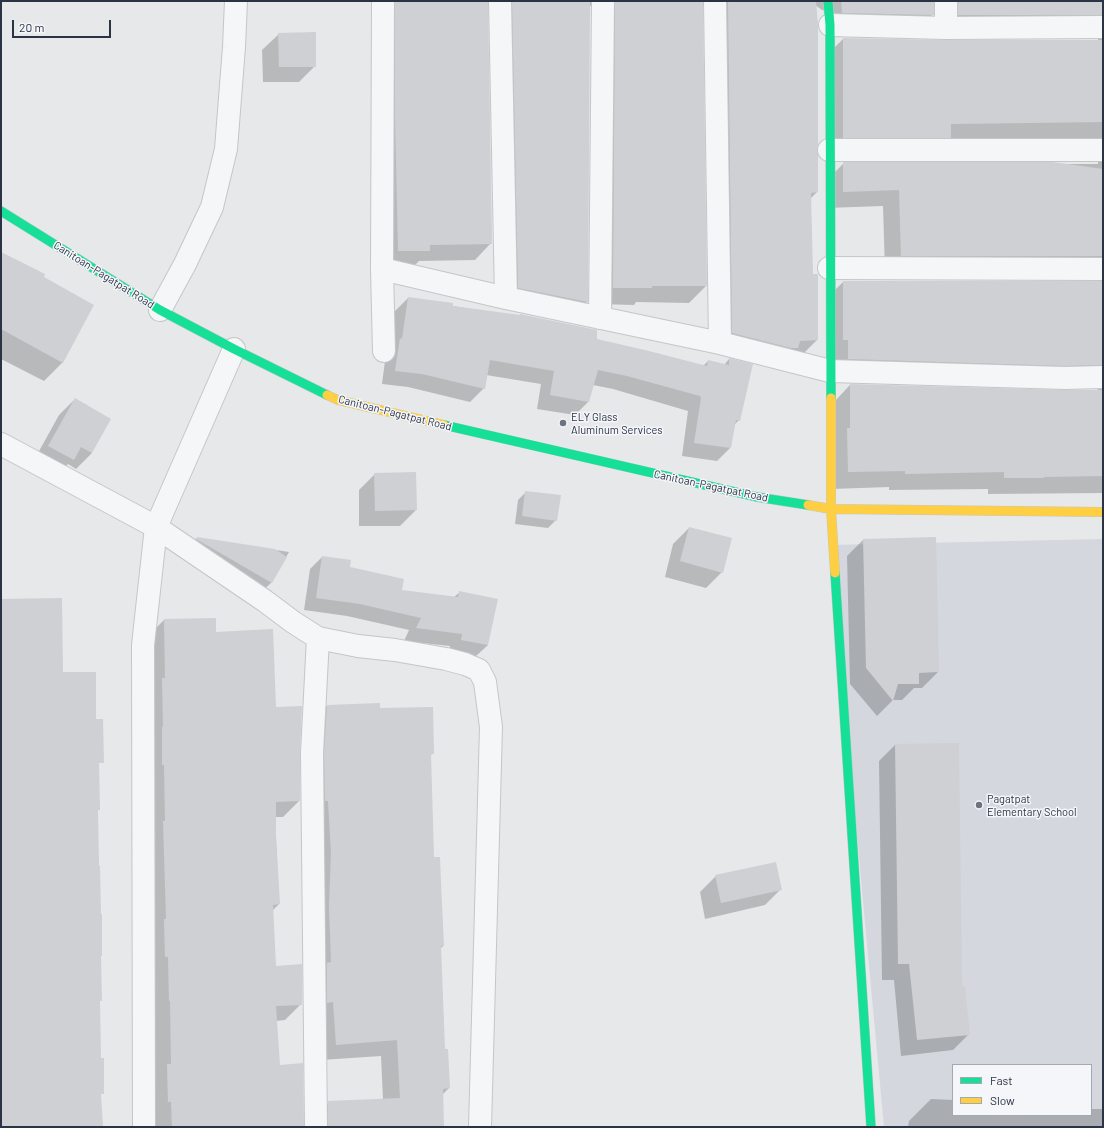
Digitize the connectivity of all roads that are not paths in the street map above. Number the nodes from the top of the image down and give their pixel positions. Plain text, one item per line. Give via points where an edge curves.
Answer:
1 (236, 1) edge
2 (383, 1) edge
3 (500, 1) edge
4 (603, 1) edge
5 (715, 1) edge
6 (828, 1) edge
7 (946, 1) edge
8 (830, 25) junction
9 (1103, 27) edge
10 (946, 28) junction
11 (829, 150) junction
12 (1103, 150) edge
13 (1, 211) edge
14 (830, 268) junction
15 (382, 269) junction
16 (1103, 269) edge
17 (506, 298) junction
18 (160, 310) junction
19 (600, 318) junction
20 (720, 343) junction
21 (234, 349) junction
22 (384, 351) dead end
23 (830, 371) junction
24 (1103, 377) edge
25 (1, 444) edge
26 (831, 509) junction
27 (1103, 512) edge
28 (156, 527) junction
29 (318, 638) junction
30 (144, 1127) edge
31 (316, 1127) edge
32 (480, 1127) edge
33 (871, 1127) edge

1 - 18 street via 226,149 212,207
2 - 15 street
3 - 17 street
4 - 19 street
5 - 20 street
6 - 8 street
7 - 10 street
8 - 10 street
8 - 11 street
9 - 10 street
11 - 12 street
11 - 14 street
13 - 18 street, Canitoan-Pagatpat Road
14 - 16 street
14 - 23 street
15 - 17 street
15 - 22 street
17 - 19 street
18 - 21 street, Canitoan-Pagatpat Road
19 - 20 street
20 - 23 street
21 - 26 street, Canitoan-Pagatpat Road via 338,400 757,497
21 - 28 street
23 - 24 street
23 - 26 street
25 - 28 street
26 - 27 street, Canitoan-Pagatpat Road
26 - 33 street
28 - 29 street
28 - 30 street via 142,645
29 - 31 street via 312,753
29 - 32 street via 465,664 479,670 485,682 491,727

